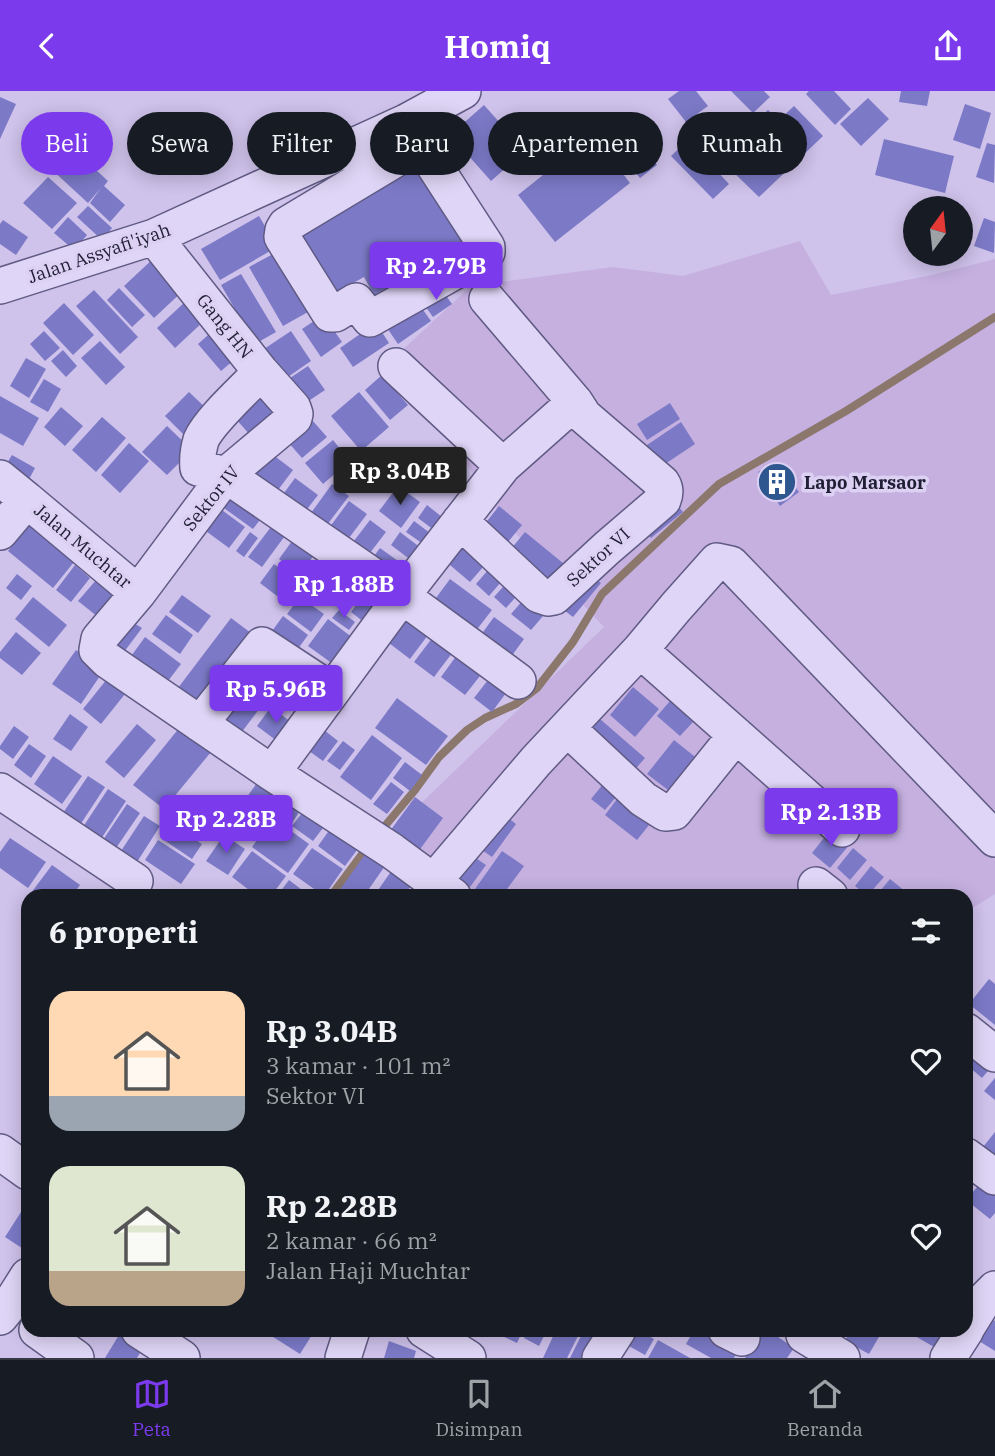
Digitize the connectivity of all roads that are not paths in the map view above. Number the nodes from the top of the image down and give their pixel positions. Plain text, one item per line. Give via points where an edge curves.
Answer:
1 (463, 91) edge
2 (438, 112) edge
3 (413, 133) joint
4 (370, 150) edge
5 (154, 237) junction
6 (0, 286) edge
7 (487, 299) dead end
8 (396, 366) dead end
9 (261, 372) junction
10 (575, 402) junction
11 (295, 414) joint
12 (503, 466) junction
13 (226, 475) junction
14 (0, 478) edge
15 (27, 500) junction
16 (460, 521) junction
17 (0, 532) edge
18 (138, 593) junction
19 (402, 596) junction
20 (640, 650) junction
21 (518, 681) dead end
22 (332, 691) junction
23 (200, 724) junction
24 (567, 728) junction
25 (736, 735) junction
26 (272, 773) junction
27 (0, 791) edge
28 (842, 829) dead end
29 (995, 839) edge
30 (135, 881) dead end
31 (443, 889) edge
32 (973, 1037) edge
33 (995, 1054) edge
34 (0, 1152) edge
35 (973, 1161) edge
36 (21, 1167) edge
37 (995, 1177) edge
38 (21, 1297) edge
39 (991, 1299) edge
40 (15, 1315) edge
41 (973, 1321) edge
42 (46, 1337) edge
43 (150, 1337) edge
44 (350, 1337) edge
45 (435, 1337) edge
46 (614, 1337) edge
47 (807, 1337) edge
48 (962, 1337) edge
49 (76, 1358) edge
50 (181, 1358) edge
51 (343, 1358) edge
52 (468, 1358) edge
53 (600, 1358) edge
54 (842, 1358) edge
55 (948, 1358) edge

1 - 2 street, Jalan Assyafi'iyah
3 - 3 street via 487,251 370,319 356,301 330,314 282,237 283,230
4 - 5 street, Jalan Assyafi'iyah
5 - 6 street, Jalan Assyafi'iyah
5 - 9 street, Gang HN
7 - 10 street
8 - 12 street
9 - 11 street, Gang HN
9 - 13 street via 202,437 198,468
10 - 12 street
10 - 16 street, Sektor VI via 584,416 662,483 663,500 548,598 539,595
11 - 13 street, Sektor IV
12 - 16 street
13 - 18 street, Sektor IV
13 - 19 street
14 - 15 street, Jalan Muchtar
15 - 17 street, Jalan Muchtar
15 - 18 street, Jalan Muchtar
16 - 19 street
18 - 23 street, Sektor IV via 99,639 97,650
19 - 21 street
19 - 22 street
20 - 24 street
20 - 25 street
20 - 29 street via 718,561 731,564
22 - 23 street via 262,645
22 - 26 street
23 - 26 street
24 - 25 street via 643,799 665,813 674,812
24 - 31 street via 536,761
25 - 28 street
26 - 31 street
27 - 30 street
32 - 33 street
34 - 36 street
35 - 37 street
38 - 40 street
39 - 41 street
42 - 49 street
43 - 50 street
44 - 51 street
45 - 52 street
46 - 53 street
47 - 54 street
48 - 55 street

